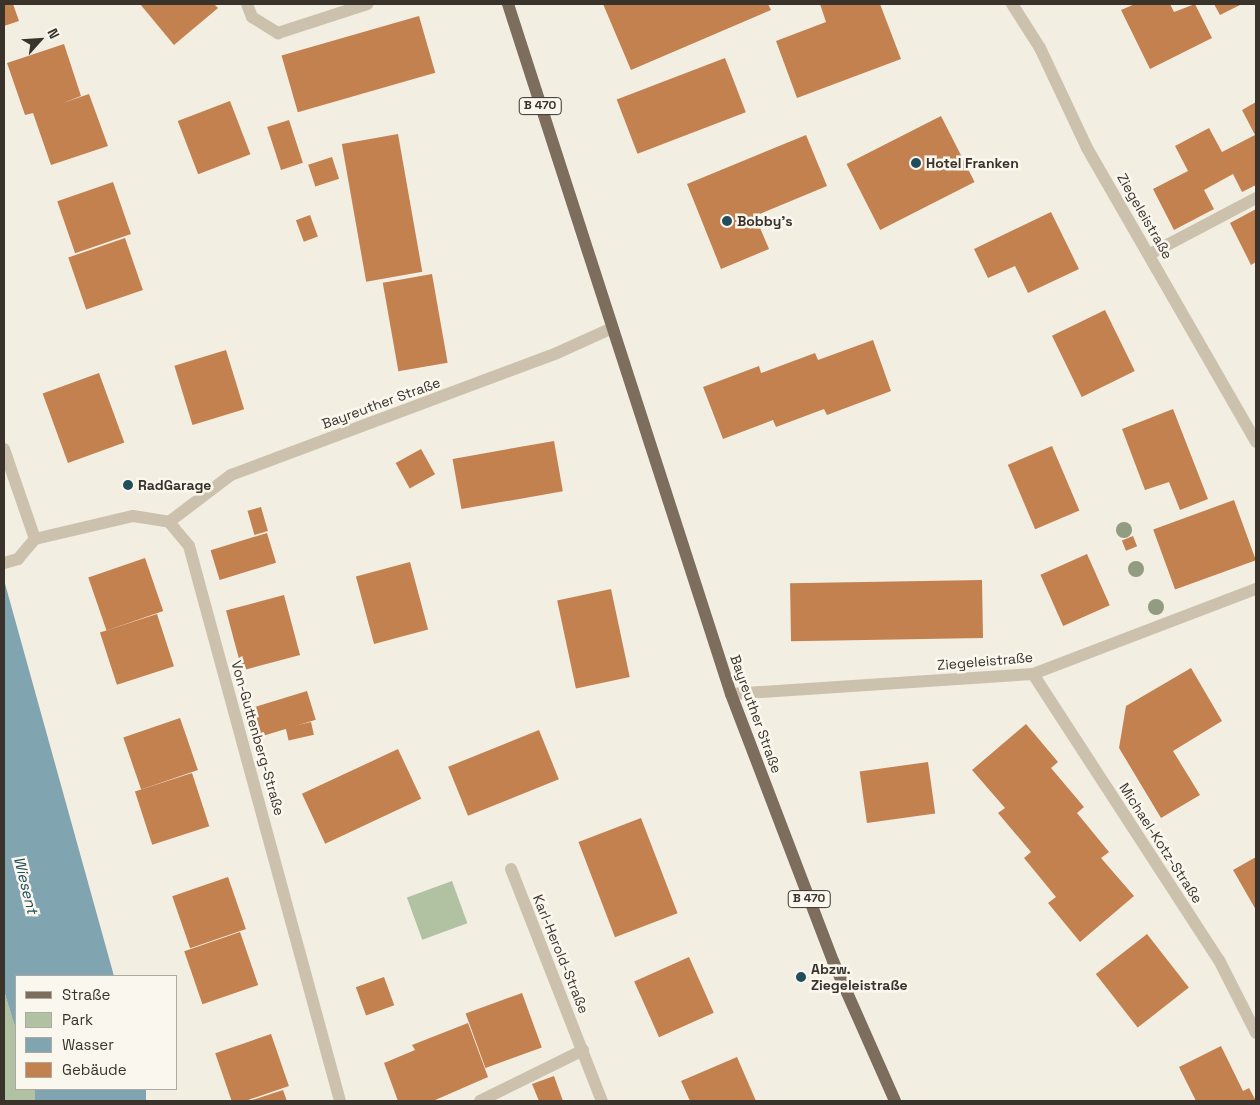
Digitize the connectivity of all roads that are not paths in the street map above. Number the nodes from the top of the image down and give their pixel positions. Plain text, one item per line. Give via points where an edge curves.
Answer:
1 (248, 4) edge
2 (368, 4) edge
3 (508, 4) edge
4 (1012, 4) edge
5 (1256, 198) edge
6 (1150, 254) junction
7 (612, 328) junction
8 (1256, 442) edge
9 (4, 449) edge
10 (170, 522) junction
11 (35, 539) junction
12 (4, 563) edge
13 (1256, 589) edge
14 (1033, 674) junction
15 (731, 694) junction
16 (511, 869) dead end
17 (1256, 1033) edge
18 (583, 1050) junction
19 (340, 1101) edge
20 (480, 1101) edge
21 (602, 1101) edge
22 (895, 1101) edge

1 - 2 street via 252,17 278,33
3 - 7 main road, Bayreuther Straße / B 470
4 - 6 street, Ziegeleistraße via 1040,48 1088,148
5 - 6 street
6 - 8 street, Ziegeleistraße
7 - 10 street, Bayreuther Straße via 557,353 231,475
7 - 15 main road, Bayreuther Straße / B 470
9 - 11 street
10 - 11 street via 133,516
10 - 19 street, Von-Guttenberg-Straße via 189,546
11 - 12 street via 18,559
13 - 14 street, Ziegeleistraße
14 - 15 street, Ziegeleistraße
14 - 17 street, Michael-Kotz-Straße via 1219,960
15 - 22 main road, Bayreuther Straße / B 470 via 833,961
16 - 18 street, Karl-Herold-Straße
18 - 20 street
18 - 21 street, Karl-Herold-Straße

